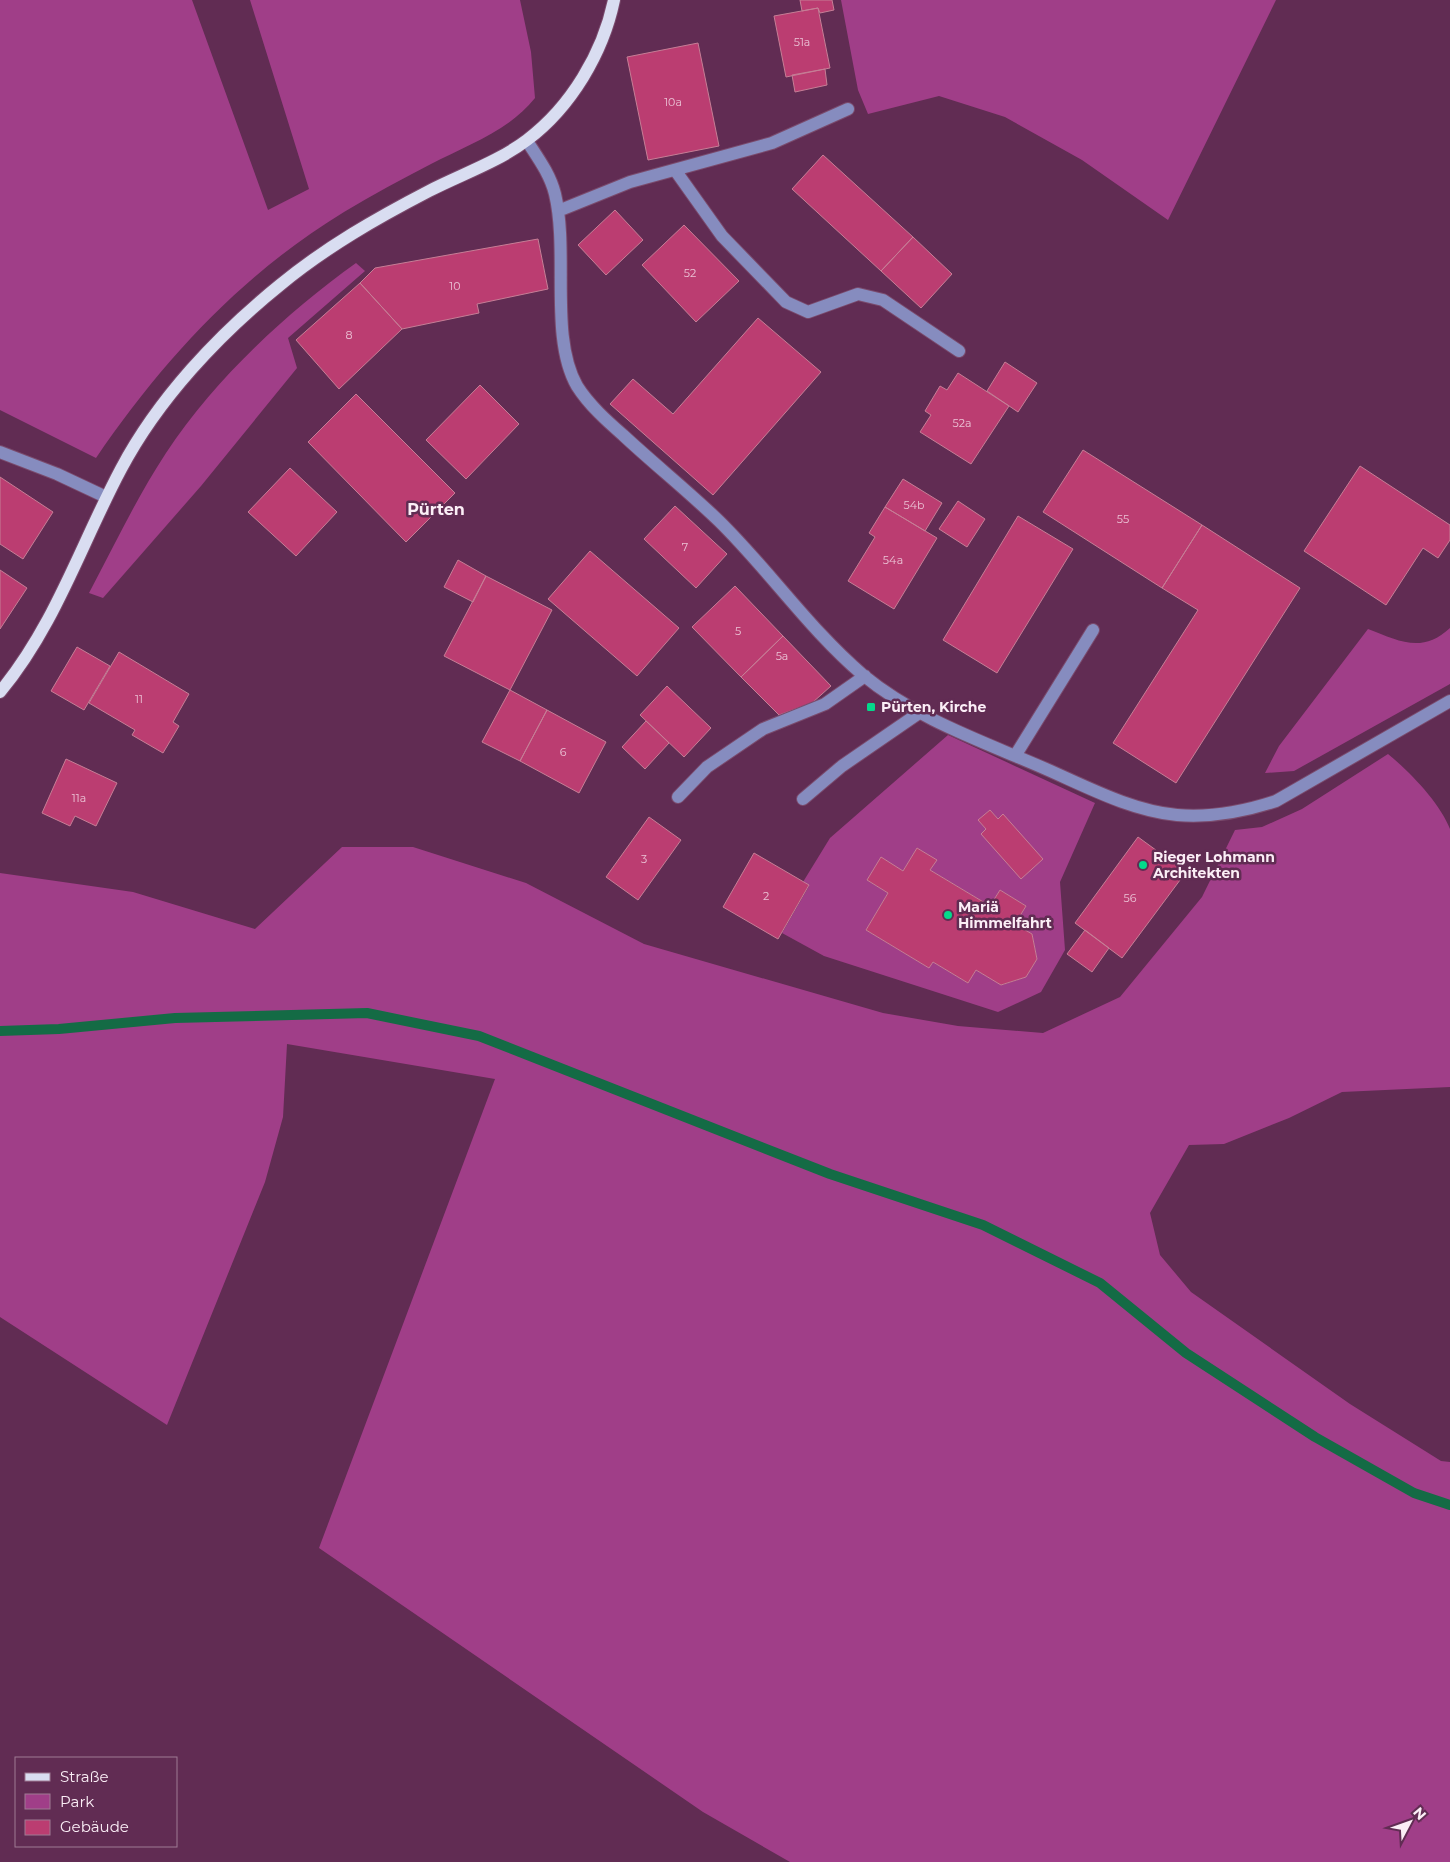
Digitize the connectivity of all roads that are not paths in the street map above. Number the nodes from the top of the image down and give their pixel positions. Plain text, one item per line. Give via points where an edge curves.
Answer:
1 (614, 0) edge
2 (848, 109) dead end
3 (526, 140) junction
4 (675, 170) junction
5 (558, 211) junction
6 (959, 351) dead end
7 (0, 452) edge
8 (106, 498) junction
9 (1093, 630) dead end
10 (865, 676) junction
11 (0, 692) edge
12 (1450, 701) edge
13 (919, 712) junction
14 (1015, 756) junction
15 (678, 797) dead end
16 (803, 800) dead end

1 - 3 main road via 599,46 583,76 552,117
2 - 4 street via 772,143
3 - 5 street via 546,169
3 - 8 main road via 356,231 280,284 227,333 181,383 139,441
4 - 5 street via 630,182
4 - 6 street via 722,236 786,302 808,312 858,294 884,300
5 - 10 street via 563,351 577,386 599,414 718,520 827,642
7 - 8 street via 57,474
8 - 11 main road via 49,619 20,667
9 - 14 street
10 - 13 street
10 - 15 street via 825,704 763,729 707,767
12 - 14 street via 1276,802 1221,815 1176,815 1151,811
13 - 14 street
13 - 16 street via 842,766

